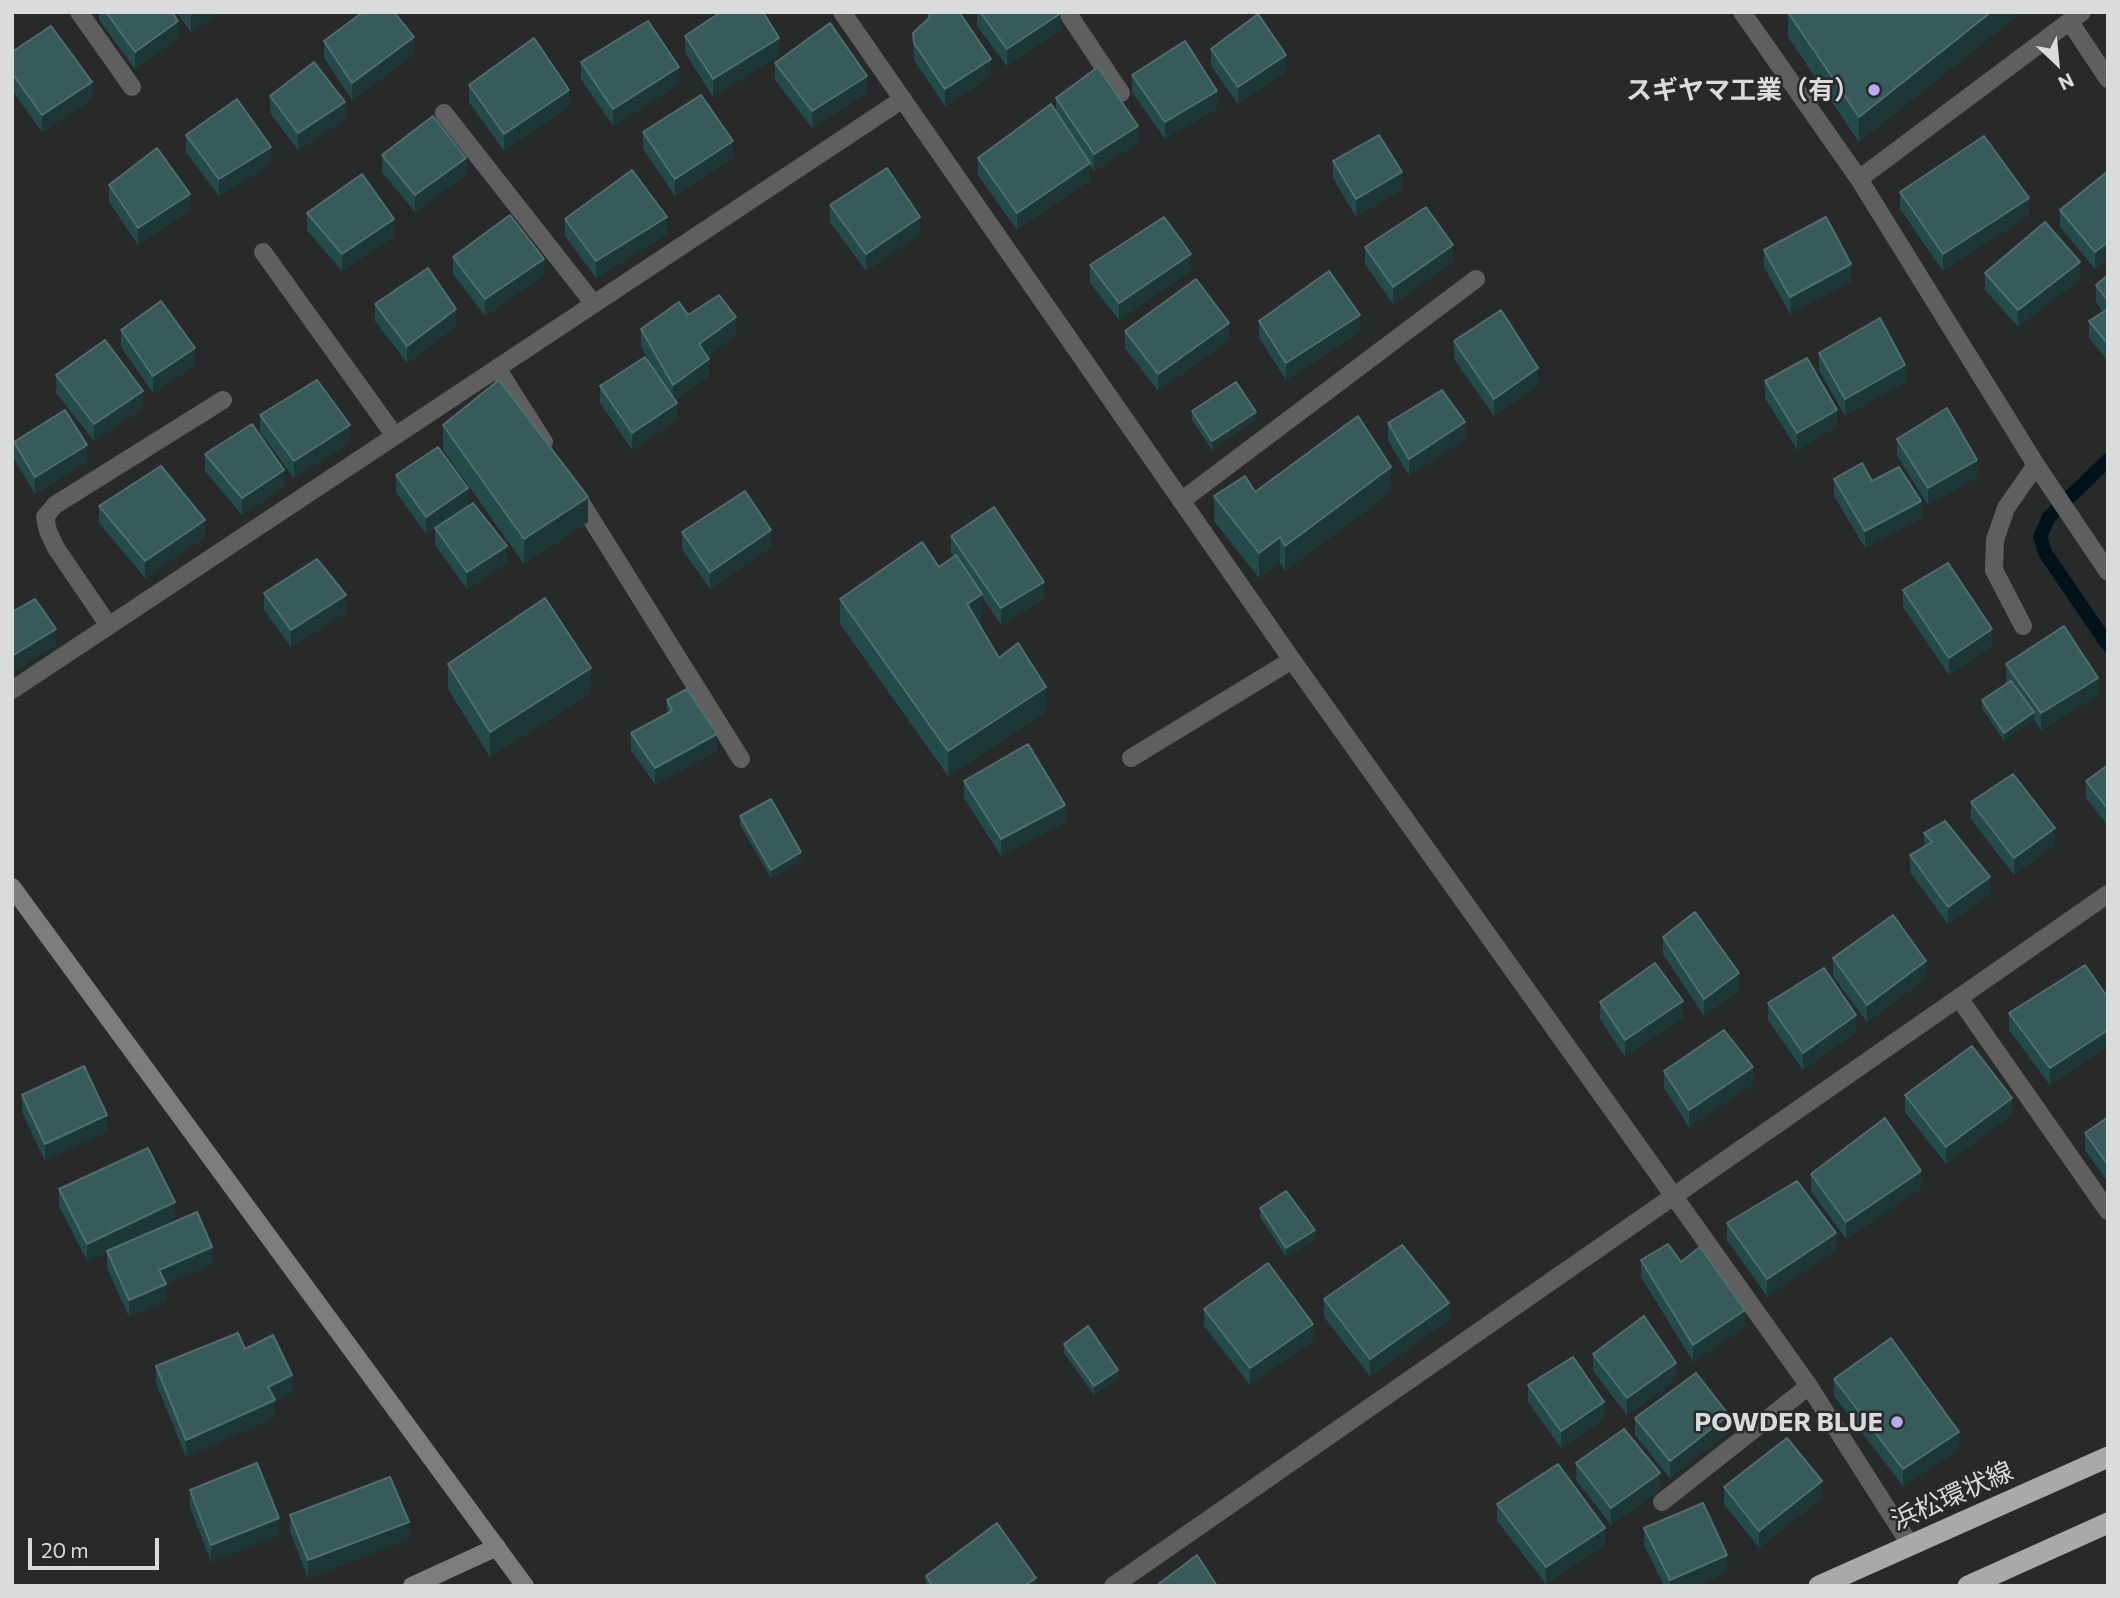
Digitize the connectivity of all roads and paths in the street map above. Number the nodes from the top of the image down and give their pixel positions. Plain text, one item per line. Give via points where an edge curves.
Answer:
1 (79, 12) edge
2 (1067, 12) edge
3 (1742, 12) edge
4 (844, 13) edge
5 (2076, 17) edge
6 (2108, 79) edge
7 (132, 87) dead end
8 (1121, 93) dead end
9 (902, 99) junction
10 (444, 114) dead end
11 (1859, 179) junction
12 (262, 252) dead end
13 (1476, 279) dead end
14 (594, 304) junction
15 (497, 368) junction
16 (223, 400) dead end
17 (395, 436) junction
18 (2036, 465) junction
19 (1181, 500) junction
20 (2108, 572) edge
21 (109, 626) junction
22 (2022, 626) dead end
23 (1292, 660) junction
24 (12, 690) edge
25 (1131, 758) dead end
26 (741, 759) dead end
27 (12, 887) edge
28 (2108, 894) edge
29 (1959, 998) junction
30 (1675, 1196) junction
31 (2108, 1211) edge
32 (1809, 1386) junction
33 (2108, 1457) edge
34 (1662, 1502) dead end
35 (2108, 1523) edge
36 (1911, 1546) junction
37 (497, 1547) junction
38 (412, 1586) edge
39 (525, 1586) edge
40 (1113, 1586) edge
41 (1819, 1586) edge
42 (1968, 1586) edge

1 - 7 street
2 - 8 street
3 - 11 street
4 - 9 street
5 - 6 street
5 - 11 street
9 - 14 street
9 - 19 street
10 - 14 street
11 - 18 street
12 - 17 street
13 - 19 street
14 - 15 street
15 - 17 street
15 - 26 street
16 - 21 street via 55,505 45,517 56,548
17 - 21 street
18 - 20 street
18 - 22 street via 2006,508 1995,540 1994,570
19 - 23 street
21 - 24 street
23 - 25 street
23 - 30 street
27 - 37 street
28 - 29 street
29 - 30 street
29 - 31 street
30 - 32 street
30 - 40 street
32 - 34 street
32 - 36 street
33 - 36 highway, 浜松環状線
35 - 42 highway
36 - 41 highway, 浜松環状線
37 - 38 street
37 - 39 street

